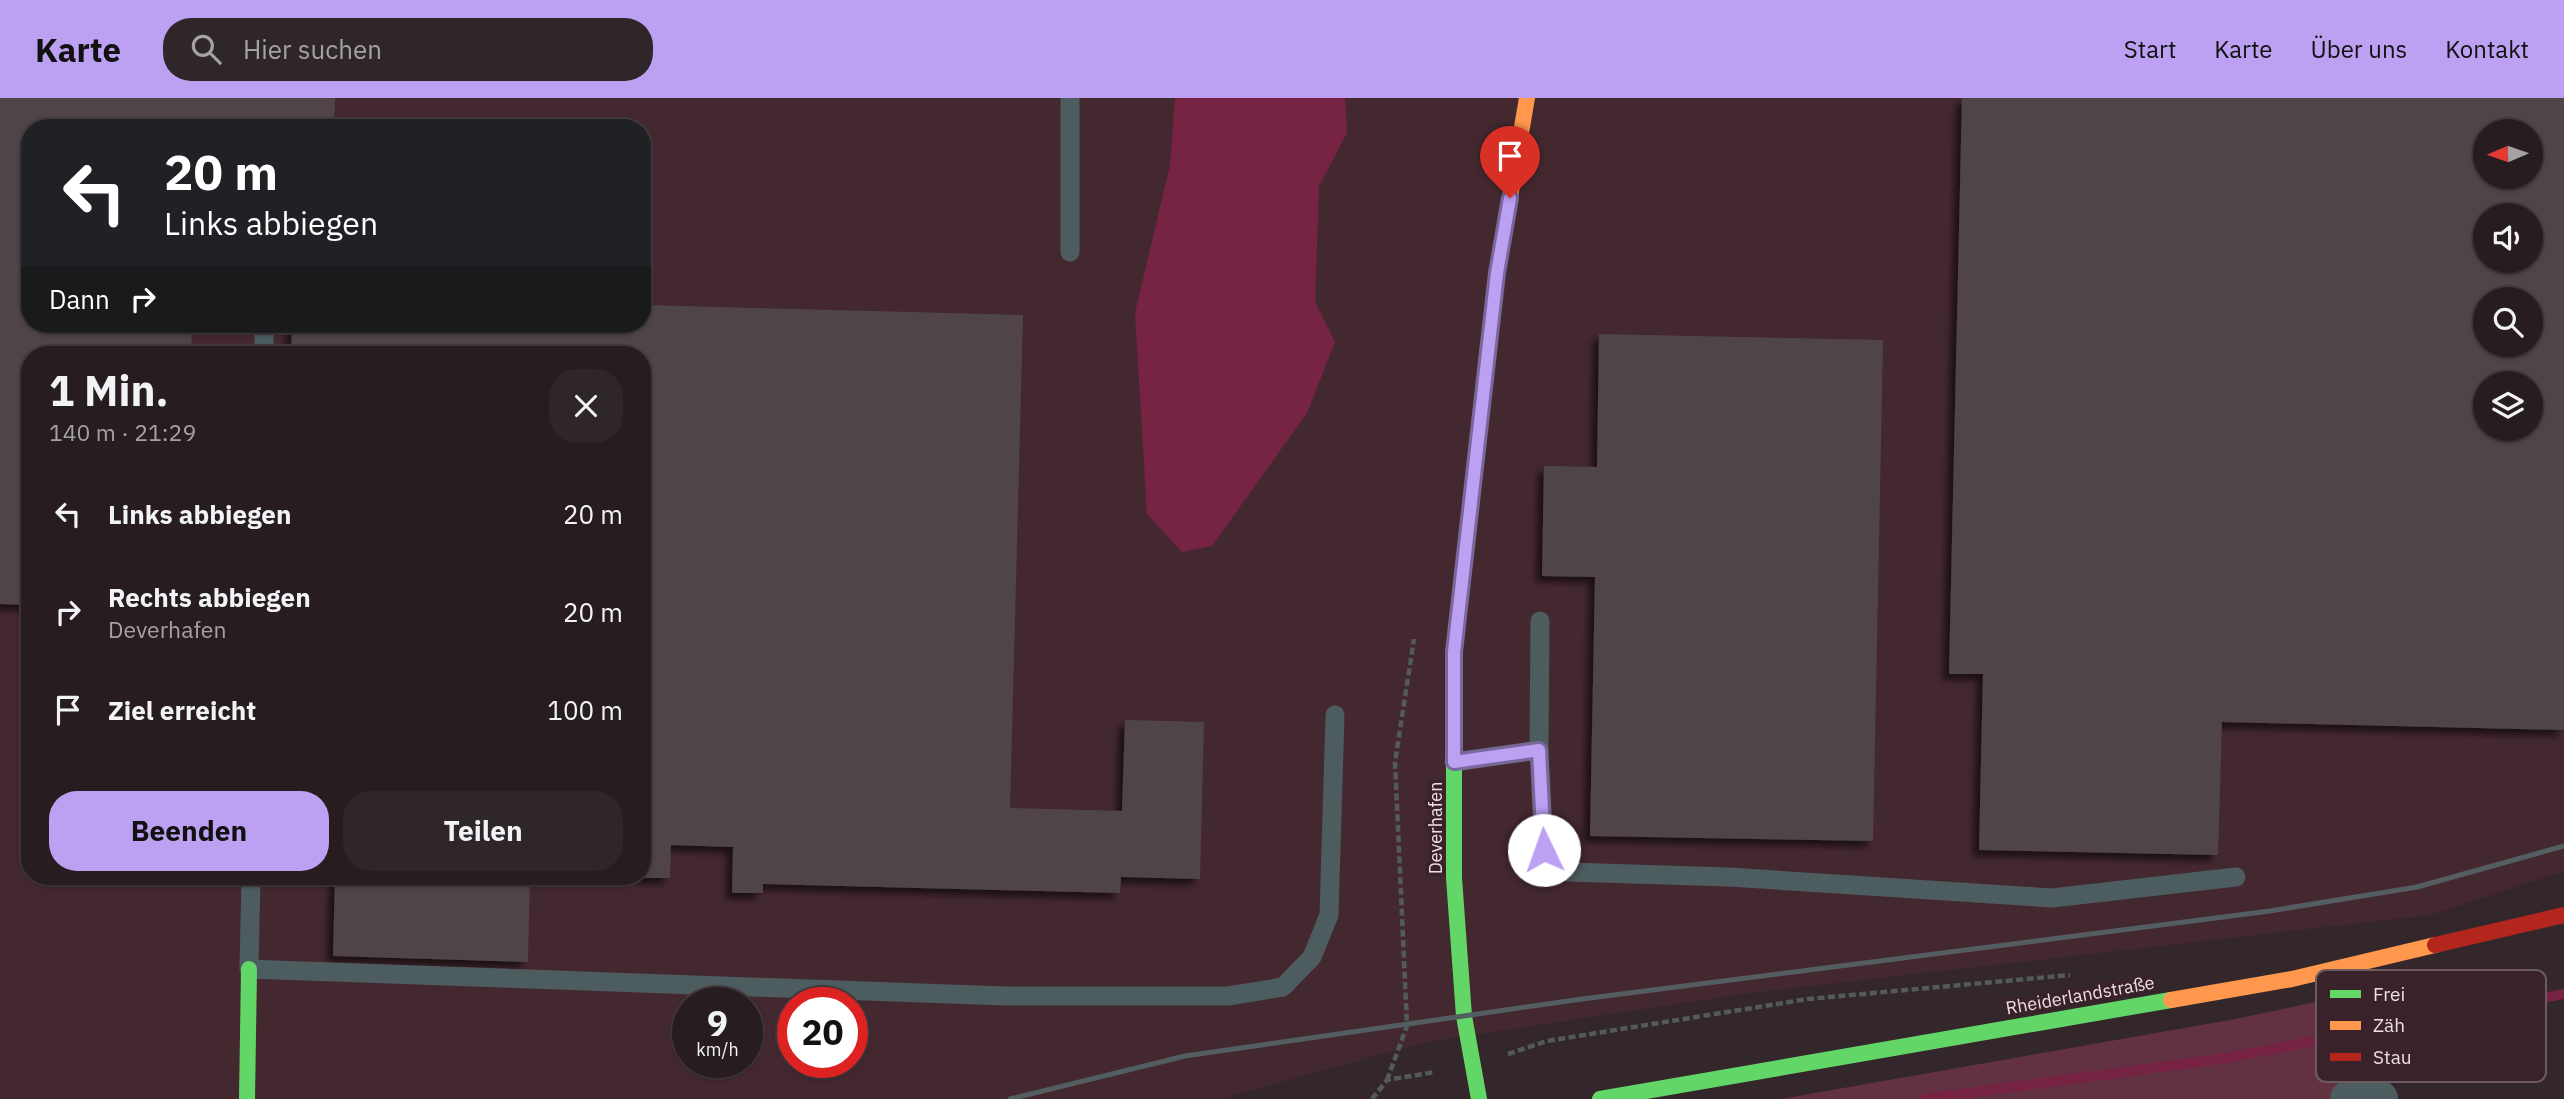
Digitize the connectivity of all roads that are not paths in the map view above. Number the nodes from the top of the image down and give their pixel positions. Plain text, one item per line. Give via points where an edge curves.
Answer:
1 (1070, 98) edge
2 (1527, 98) edge
3 (1070, 252) dead end
4 (1540, 621) dead end
5 (1335, 715) dead end
6 (1539, 750) junction
7 (1454, 762) junction
8 (2236, 877) dead end
9 (251, 885) edge
10 (2564, 915) edge
11 (249, 969) junction
12 (2330, 970) edge
13 (2316, 973) edge
14 (247, 1099) edge
15 (1479, 1099) edge
16 (1600, 1099) edge

1 - 3 lane
2 - 7 street, Deverhafen via 1497,273 1454,652
4 - 6 lane
5 - 11 lane via 1329,915 1312,957 1283,987 1228,996 1005,996
6 - 7 lane
6 - 8 lane via 1544,850 1551,864 1568,872 1729,877 2052,898
7 - 15 street, Deverhafen via 1455,891 1464,1016
9 - 11 lane
10 - 12 street, Rheiderlandstraße
11 - 14 street
13 - 16 street, Rheiderlandstraße

